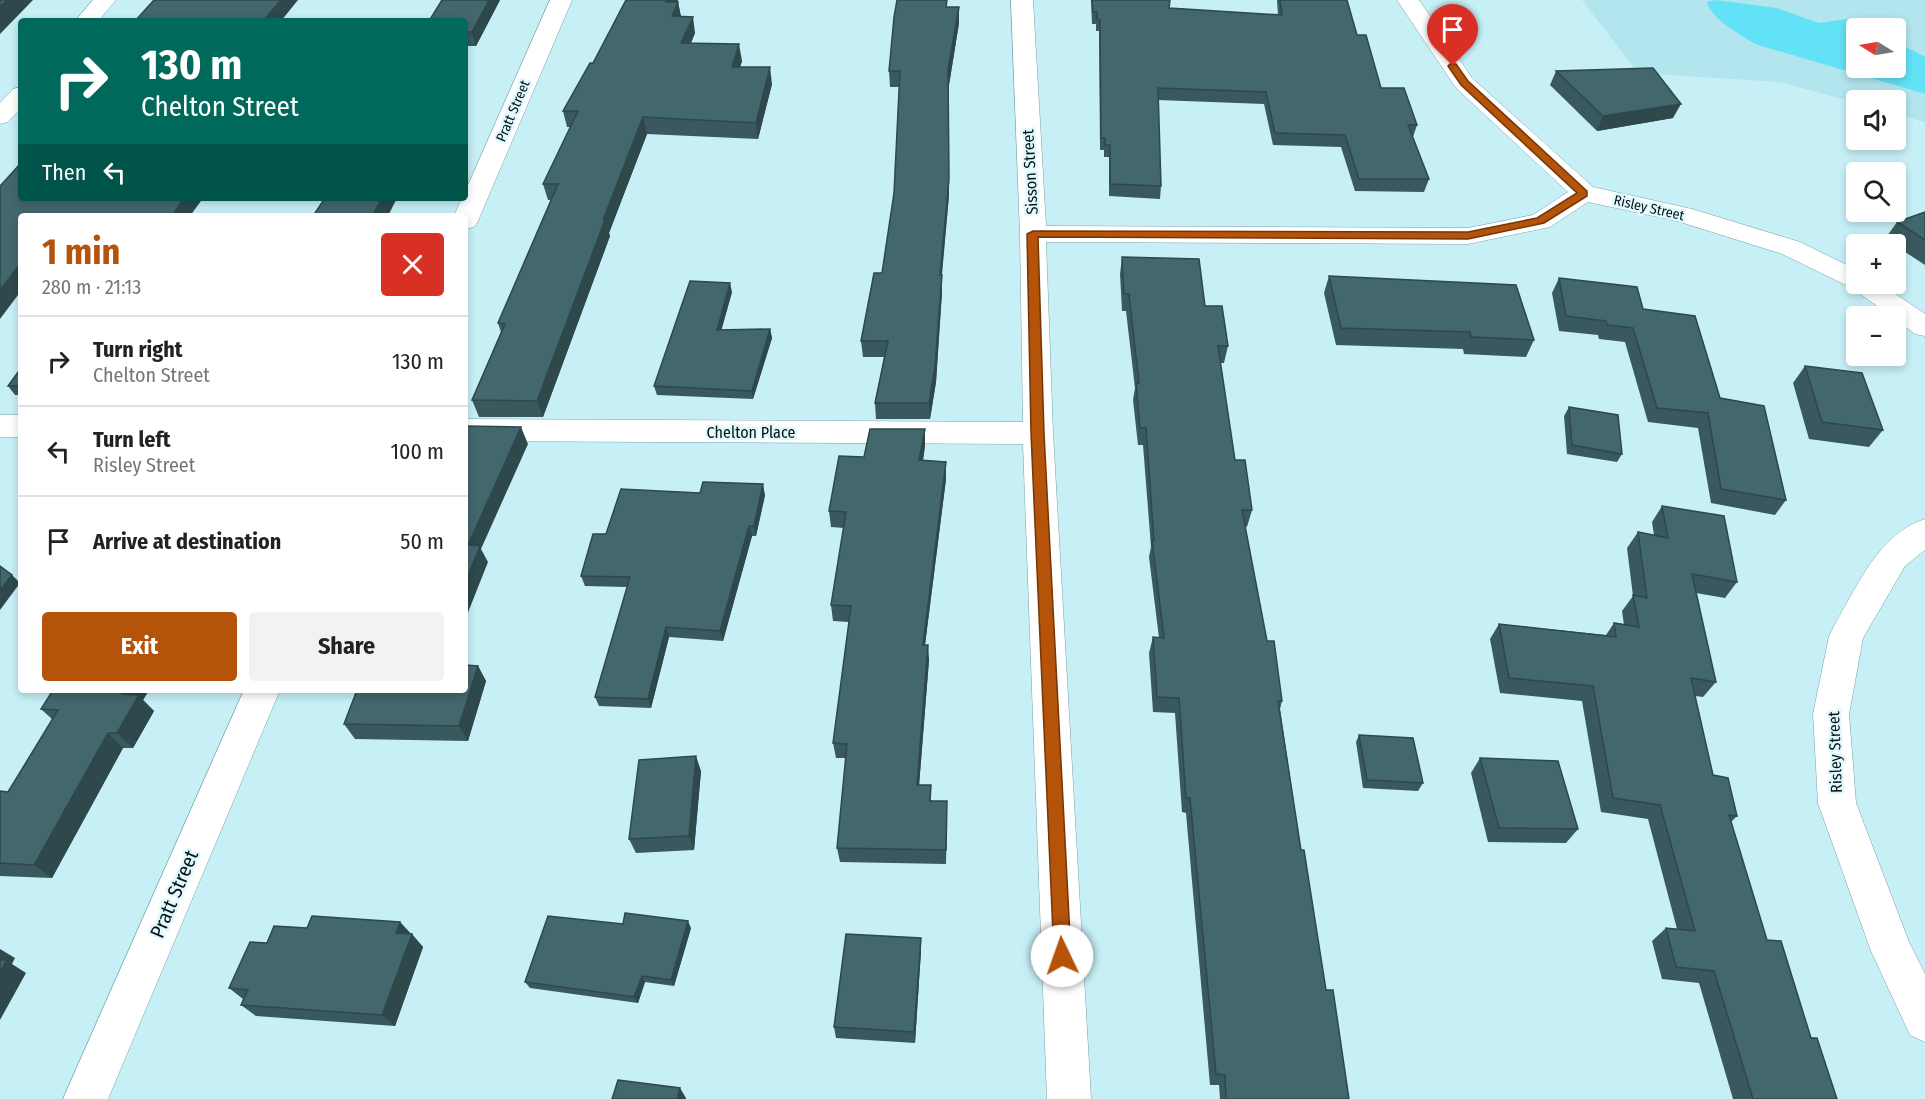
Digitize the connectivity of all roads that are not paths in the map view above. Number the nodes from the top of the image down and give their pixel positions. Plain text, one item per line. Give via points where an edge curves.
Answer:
1 (105, 0) edge
2 (561, 0) edge
3 (1022, 0) edge
4 (1408, 0) edge
5 (89, 18) edge
6 (18, 97) edge
7 (0, 117) edge
8 (1584, 193) junction
9 (468, 214) edge
10 (1033, 234) junction
11 (1846, 276) edge
12 (1877, 294) edge
13 (1925, 327) edge
14 (0, 426) edge
15 (18, 426) edge
16 (468, 430) edge
17 (1038, 433) junction
18 (1925, 532) edge
19 (261, 693) edge
20 (1925, 1020) edge
21 (85, 1099) edge
22 (1069, 1099) edge

1 - 5 street
2 - 9 street, Pratt Street
3 - 10 street, Sisson Street
4 - 8 street, Risley Street via 1464,83
6 - 7 street
8 - 10 street via 1541,220 1468,236
8 - 11 street, Risley Street via 1683,215 1791,248
10 - 17 street, Sisson Street
12 - 13 street
14 - 15 street
16 - 17 street, Chelton Place
17 - 22 street, Sisson Street
18 - 20 street, Risley Street via 1893,557 1846,636 1831,714 1837,803 1892,951
19 - 21 street, Pratt Street

